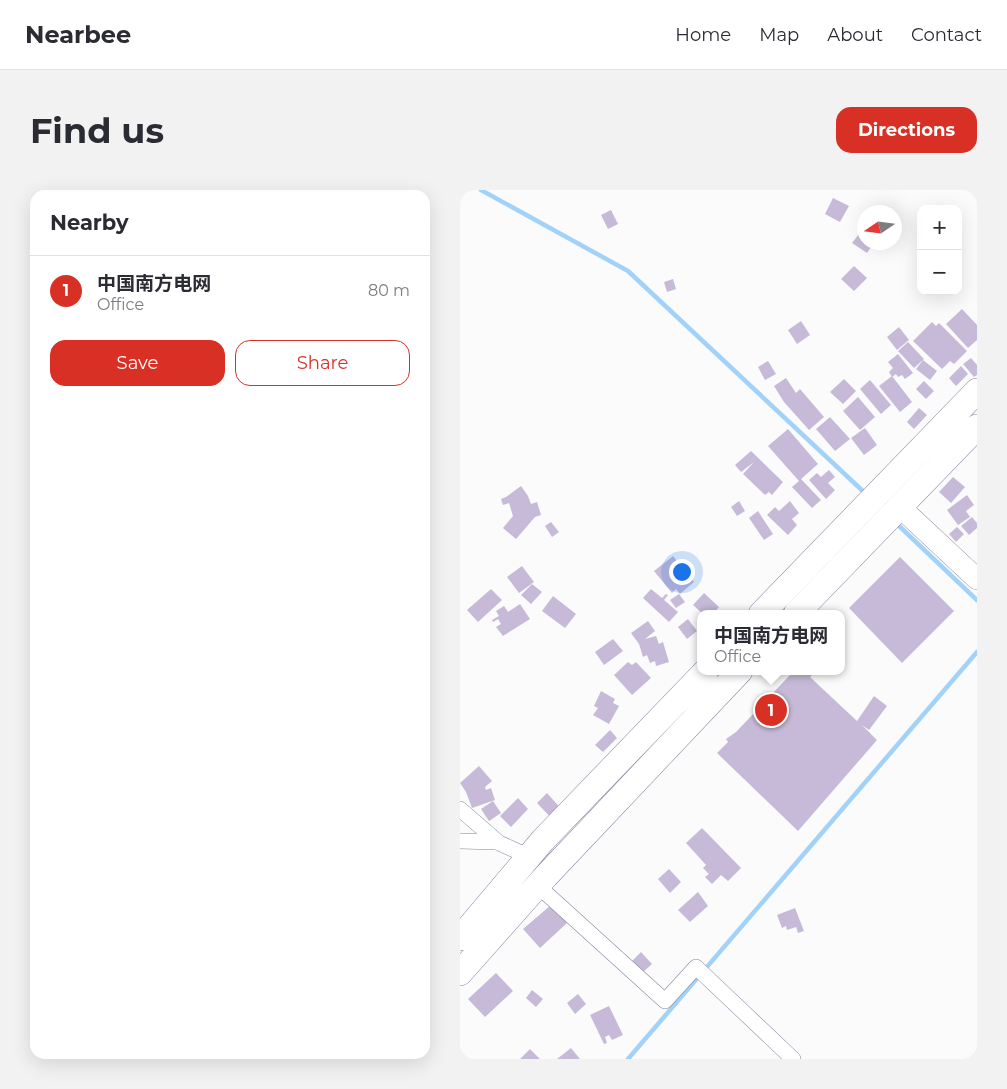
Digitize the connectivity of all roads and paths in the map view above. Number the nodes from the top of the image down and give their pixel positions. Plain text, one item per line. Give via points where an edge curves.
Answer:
1 (977, 391) edge
2 (977, 427) edge
3 (900, 507) junction
4 (977, 579) edge
5 (766, 610) edge
6 (800, 610) edge
7 (702, 675) edge
8 (736, 675) edge
9 (460, 809) edge
10 (460, 841) edge
11 (499, 843) junction
12 (519, 852) dead end
13 (537, 885) junction
14 (460, 938) edge
15 (460, 972) edge
16 (793, 1059) edge

1 - 5 main road
2 - 3 main road
3 - 4 street
3 - 6 main road
7 - 14 main road via 543,840
8 - 13 main road
9 - 11 street
10 - 11 street
11 - 12 street
13 - 15 main road
13 - 16 street via 664,1001 696,967

